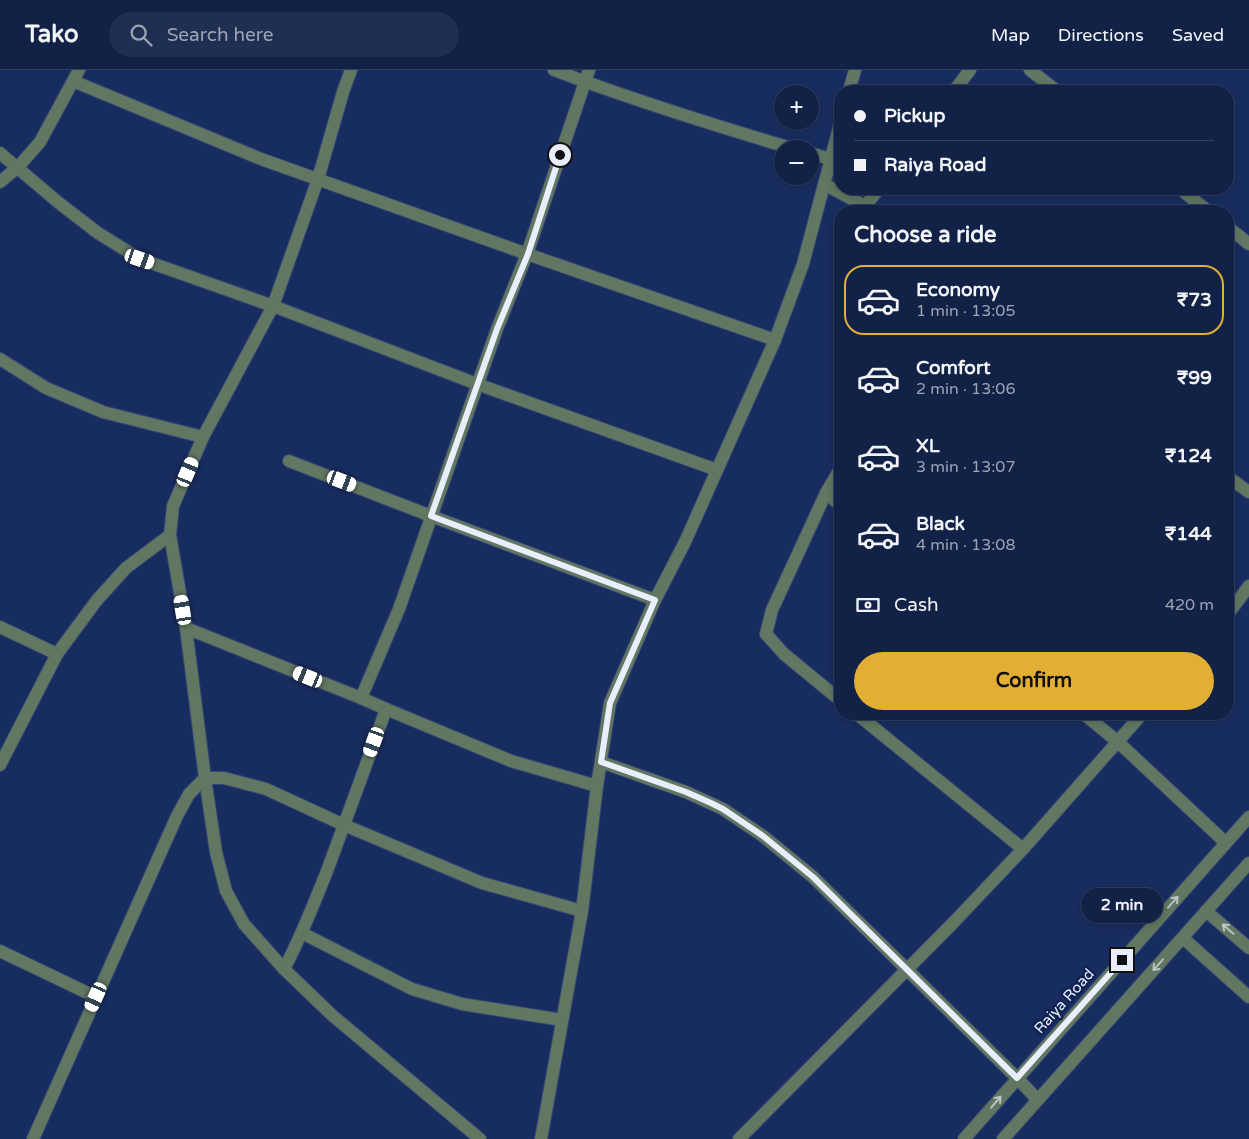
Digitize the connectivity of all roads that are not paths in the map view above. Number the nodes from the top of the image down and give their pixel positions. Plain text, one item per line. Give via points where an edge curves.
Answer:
1 (351, 70) edge
2 (554, 70) edge
3 (855, 70) edge
4 (970, 70) edge
5 (1030, 70) edge
6 (76, 76) edge
7 (587, 76) edge
8 (851, 85) edge
9 (959, 85) edge
10 (1049, 85) edge
11 (774, 143) edge
12 (834, 145) edge
13 (0, 153) edge
14 (819, 156) edge
15 (830, 159) junction
16 (18, 167) junction
17 (318, 179) junction
18 (0, 182) edge
19 (824, 184) junction
20 (834, 190) edge
21 (844, 195) edge
22 (1188, 195) edge
23 (862, 205) edge
24 (1200, 205) edge
25 (1234, 232) edge
26 (1249, 244) edge
27 (528, 254) junction
28 (272, 306) junction
29 (775, 340) junction
30 (0, 359) edge
31 (477, 384) junction
32 (203, 437) junction
33 (289, 461) dead end
34 (717, 470) junction
35 (834, 480) edge
36 (1234, 481) edge
37 (1249, 492) edge
38 (826, 494) junction
39 (834, 501) edge
40 (431, 516) junction
41 (170, 535) junction
42 (1249, 586) edge
43 (655, 600) junction
44 (1234, 606) edge
45 (0, 627) edge
46 (186, 628) junction
47 (57, 654) junction
48 (834, 695) edge
49 (361, 698) junction
50 (386, 709) junction
51 (864, 720) edge
52 (1091, 720) edge
53 (1137, 720) edge
54 (1118, 742) junction
55 (601, 762) junction
56 (0, 764) edge
57 (205, 778) junction
58 (597, 786) junction
59 (1249, 817) edge
60 (344, 825) junction
61 (1226, 842) junction
62 (1023, 849) junction
63 (1248, 866) edge
64 (582, 911) junction
65 (1206, 911) junction
66 (302, 933) junction
67 (1182, 938) junction
68 (1249, 948) edge
69 (0, 951) edge
70 (284, 969) junction
71 (907, 969) junction
72 (96, 997) junction
73 (1249, 997) edge
74 (562, 1020) junction
75 (1017, 1078) junction
76 (1037, 1100) junction
77 (33, 1139) edge
78 (480, 1139) edge
79 (541, 1139) edge
80 (739, 1139) edge
81 (964, 1139) edge
82 (1003, 1139) edge

1 - 17 street
2 - 7 street
3 - 8 street
4 - 9 street
5 - 10 street
6 - 16 street via 40,142
6 - 17 street via 261,159
7 - 11 street via 726,129
7 - 27 street
12 - 15 street
13 - 16 street
14 - 15 street
15 - 19 street
16 - 18 street
16 - 28 street via 98,233 140,259
17 - 27 street
17 - 28 street
19 - 20 street
19 - 29 street via 803,264
21 - 23 street
22 - 24 street
25 - 26 street
27 - 29 street
27 - 31 street
28 - 31 street
28 - 32 street
29 - 34 street
30 - 32 street via 46,388 103,412
31 - 34 street
31 - 40 street
32 - 41 street via 173,506
33 - 40 street
34 - 43 street
35 - 38 street
36 - 37 street
38 - 39 street
38 - 48 street via 772,610 766,634 784,654
40 - 43 street
40 - 49 street via 399,609
41 - 46 street
41 - 47 street via 126,568 97,600
42 - 44 street
43 - 55 street via 610,703
45 - 47 street
46 - 49 street
46 - 57 street
47 - 56 street
49 - 50 street
50 - 58 street via 511,761
50 - 60 street
51 - 62 street
52 - 54 street
53 - 54 street
54 - 61 street
54 - 62 street
55 - 58 street
55 - 71 street via 694,795 755,830 813,877
57 - 60 street via 224,778 266,790
57 - 70 street via 216,852 226,891 244,924
57 - 72 street via 189,794 177,816
58 - 64 street
59 - 61 street, Raiya Road
60 - 64 street via 482,883
60 - 66 street
75 -> 61 street, Raiya Road
62 - 71 street
63 - 65 street
64 - 74 street
65 - 67 street
68 -> 65 street
66 - 70 street
66 - 74 street via 412,989 462,1004
67 - 73 street
67 -> 76 street
69 - 72 street
70 - 78 street via 333,1016
71 - 75 street
71 - 80 street
72 - 77 street
74 - 79 street
75 - 76 street
81 -> 75 street, Raiya Road
76 - 82 street

